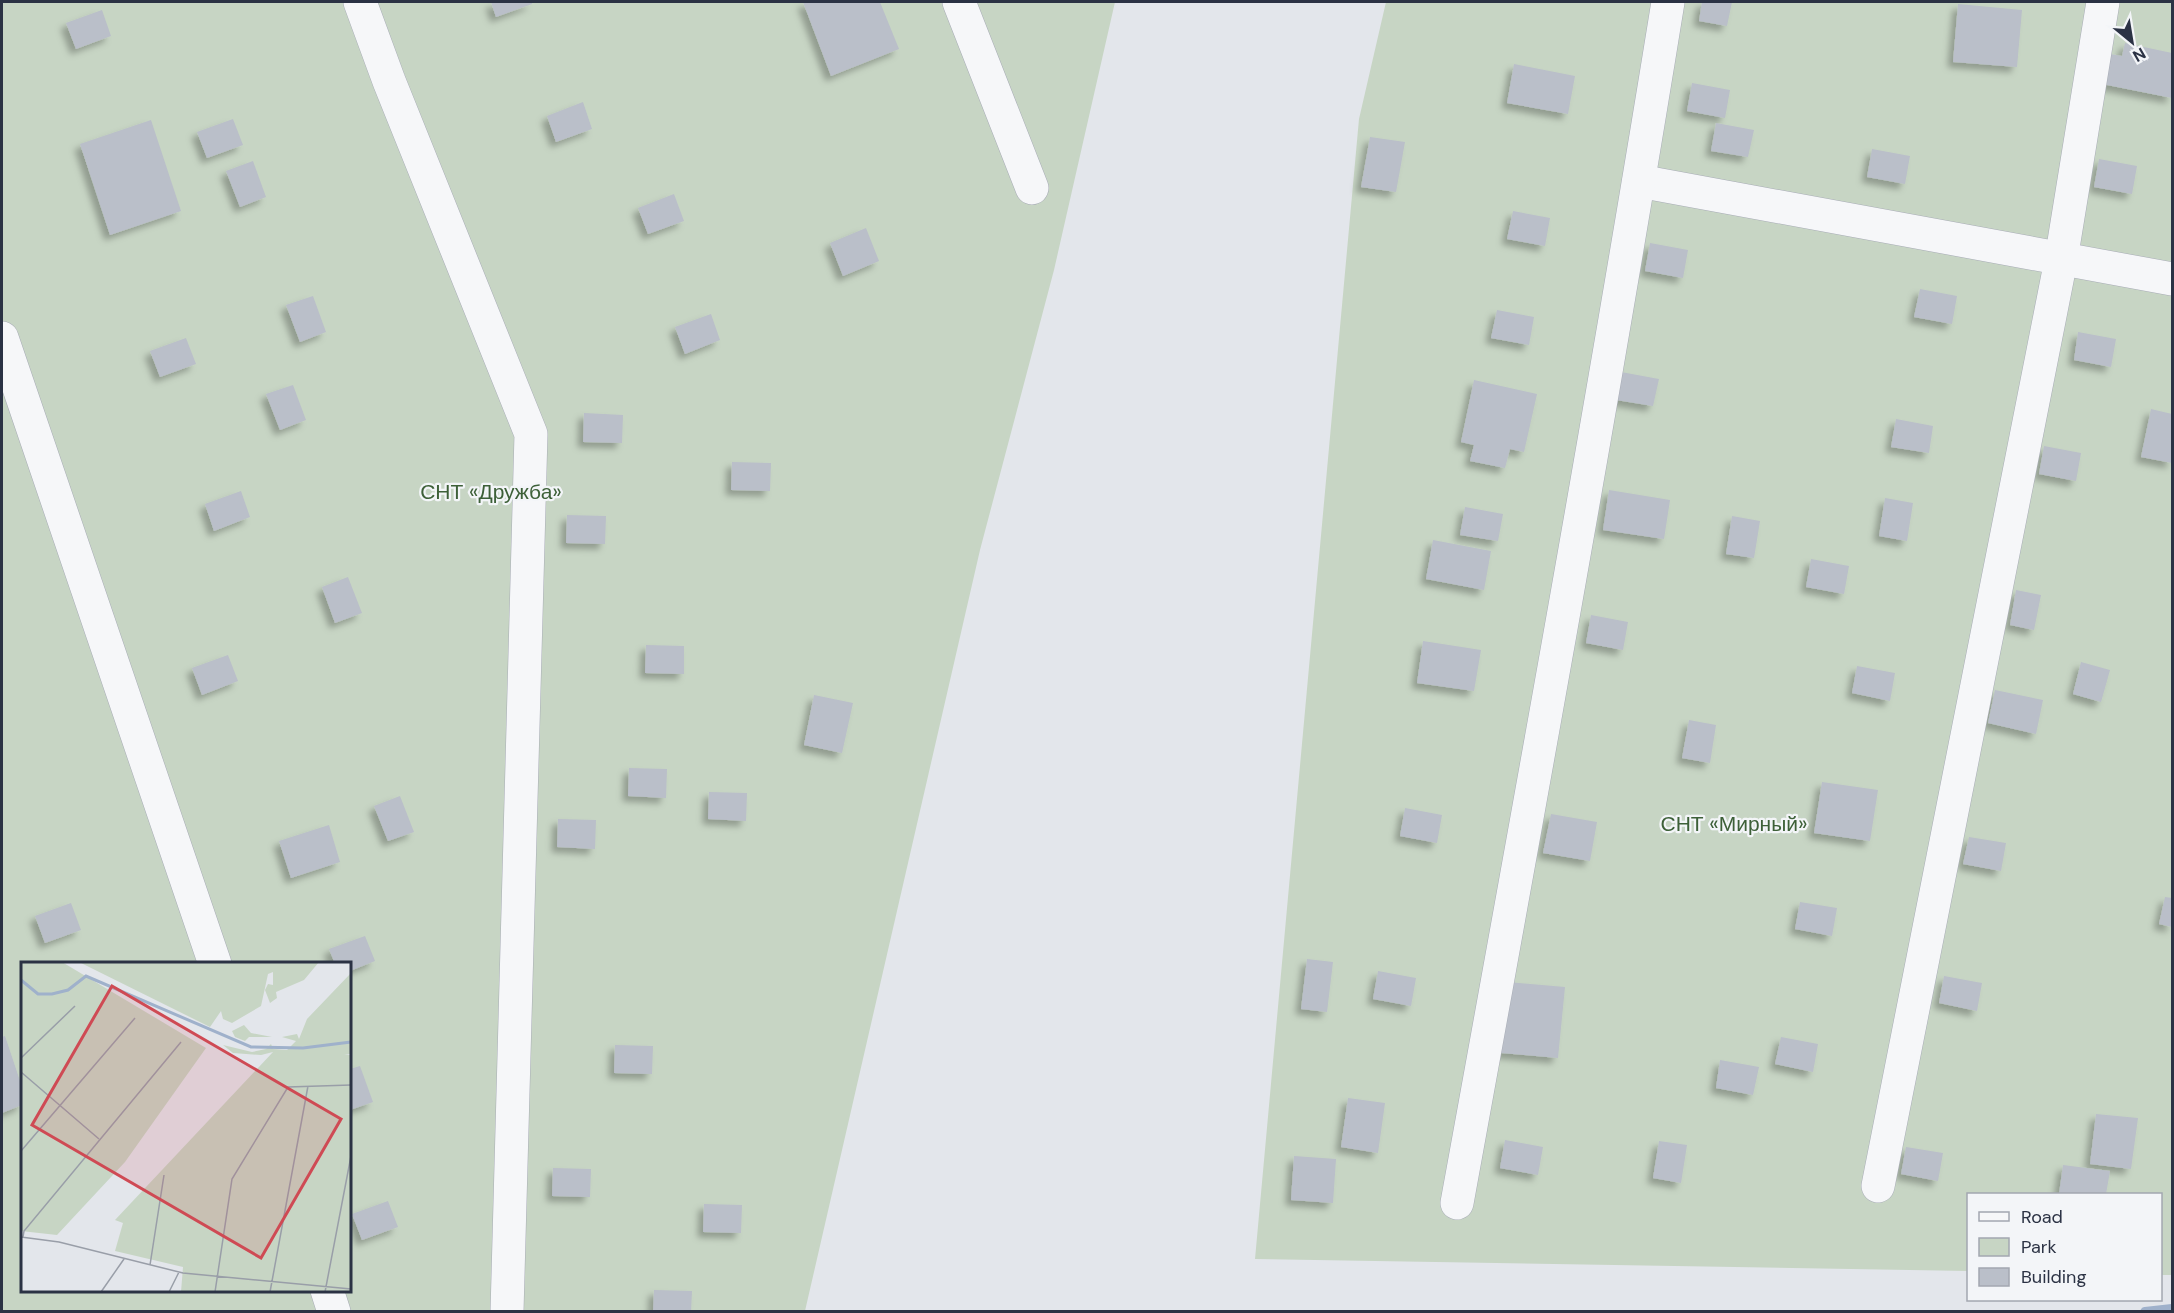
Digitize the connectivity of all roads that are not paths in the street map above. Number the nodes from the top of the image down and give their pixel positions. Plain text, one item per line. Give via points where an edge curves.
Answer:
1 (360, 2) edge
2 (959, 2) edge
3 (1668, 2) edge
4 (2103, 2) edge
5 (1639, 181) junction
6 (1032, 188) dead end
7 (2061, 260) junction
8 (2172, 279) edge
9 (2, 338) edge
10 (215, 962) edge
11 (1878, 1186) dead end
12 (1457, 1203) dead end
13 (328, 1292) edge
14 (334, 1311) edge
15 (507, 1311) edge

1 - 15 lane via 531,434
2 - 6 lane
3 - 5 lane
4 - 7 lane
5 - 7 lane
5 - 12 lane
7 - 8 lane
7 - 11 lane
9 - 10 lane
13 - 14 lane

